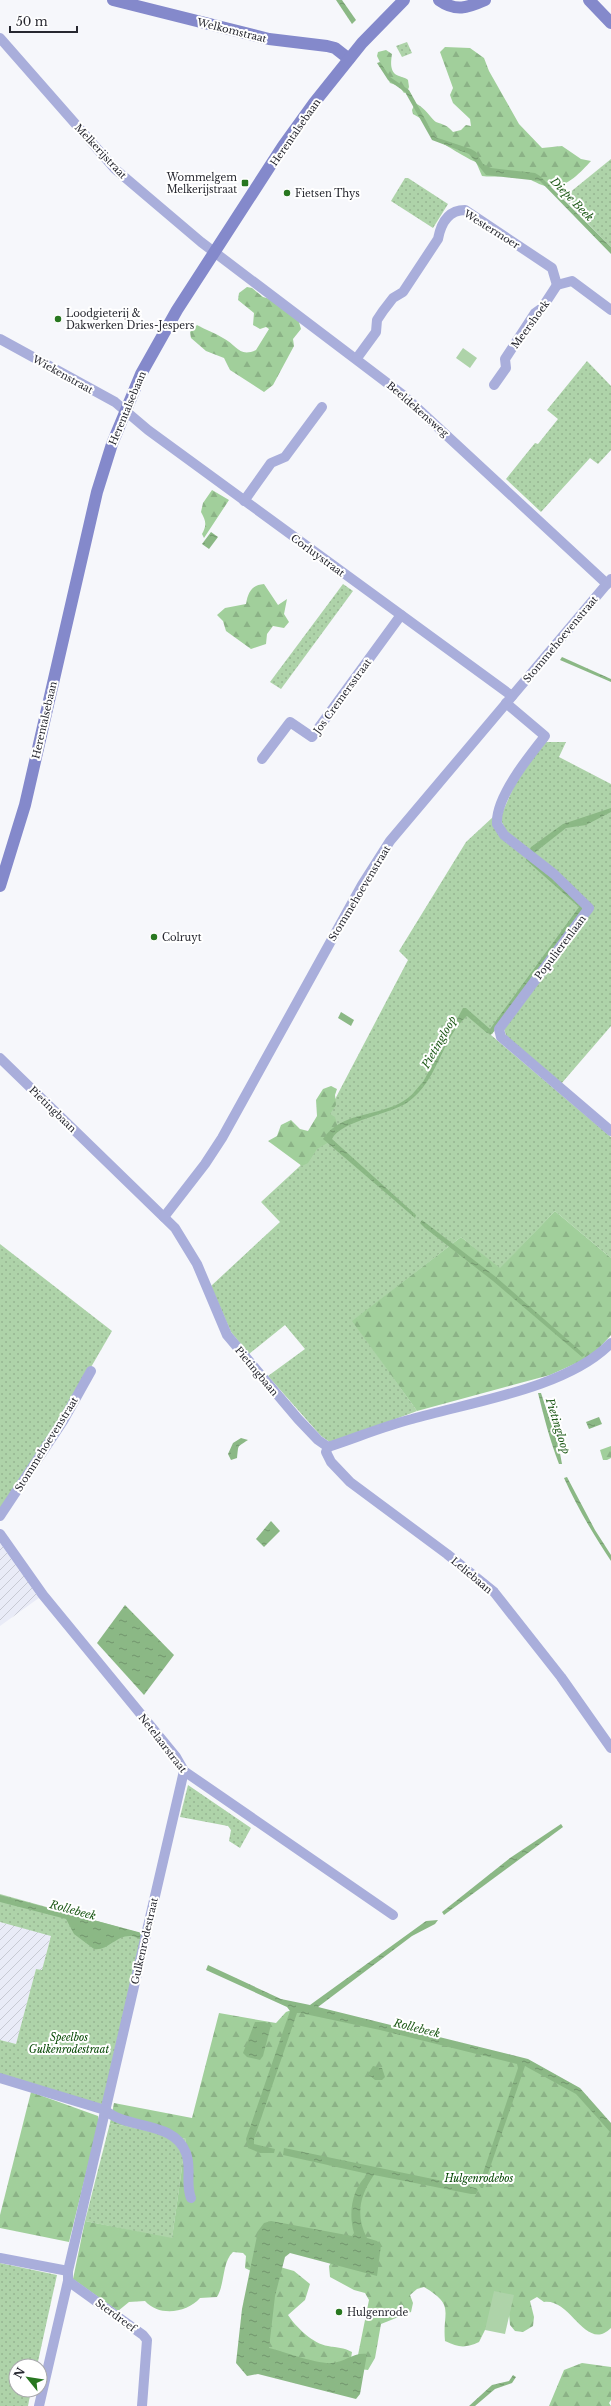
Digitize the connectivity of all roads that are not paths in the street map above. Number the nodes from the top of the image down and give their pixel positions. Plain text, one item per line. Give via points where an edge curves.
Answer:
1 (117, 0) edge
2 (404, 0) edge
3 (439, 0) edge
4 (485, 0) edge
5 (589, 0) edge
6 (611, 23) edge
7 (0, 38) edge
8 (349, 59) junction
9 (215, 252) junction
10 (557, 284) junction
11 (611, 310) edge
12 (0, 339) edge
13 (357, 358) junction
14 (494, 386) dead end
15 (322, 407) dead end
16 (125, 411) junction
17 (244, 501) junction
18 (609, 581) edge
19 (401, 615) junction
20 (509, 700) junction
21 (262, 759) dead end
22 (0, 886) edge
23 (0, 1058) edge
24 (611, 1131) edge
25 (164, 1217) junction
26 (611, 1343) edge
27 (91, 1371) dead end
28 (328, 1447) junction
29 (0, 1516) edge
30 (0, 1534) edge
31 (611, 1748) edge
32 (184, 1772) junction
33 (393, 1915) dead end
34 (0, 2078) edge
35 (105, 2110) junction
36 (191, 2198) dead end
37 (0, 2258) edge
38 (68, 2276) junction
39 (39, 2406) edge
40 (142, 2406) edge

1 - 8 main road, Welkomstraat via 268,39 335,48
2 - 8 main road, Herentalsebaan
3 - 4 main road via 454,8 469,7
5 - 6 main road
7 - 9 street, Melkerijstraat via 115,169
8 - 9 main road, Herentalsebaan via 283,146
9 - 13 street, Beeldekensweg
9 - 16 main road, Herentalsebaan via 158,341
10 - 11 street via 572,281
10 - 13 street, Westermoer via 552,268 465,210 457,210 440,228 438,239 403,292 393,298 383,311 376,332
10 - 14 street, Meershoek via 505,359 506,368
12 - 16 street, Wiekenstraat via 116,402
13 - 18 street, Beeldekensweg via 403,394
15 - 17 street via 285,457 271,463
16 - 17 street, Corluystraat
16 - 22 main road, Herentalsebaan via 97,492 25,805
17 - 19 street, Corluystraat
18 - 20 street, Stommehoevenstraat
19 - 20 street, Corluystraat
19 - 21 street, Jos Cremersstraat via 312,737 290,722
20 - 24 street, Populierenlaan via 545,736 515,775 496,817 497,824 504,835 589,908 499,1029 501,1037
20 - 25 street, Stommehoevenstraat via 407,820 375,864 222,1138
23 - 25 street, Pietingbaan
25 - 28 street, Pietingbaan via 192,1254 227,1334 298,1419
26 - 28 street via 596,1358 517,1392 410,1419
27 - 29 street, Stommehoevenstraat via 62,1421
28 - 31 street, Leliebaan via 326,1452 331,1462 350,1482 494,1592 561,1677
30 - 32 street, Netelaarstraat via 43,1595 176,1757
32 - 33 street, Netelaarstraat
32 - 35 street, Gulkenrodestraat
34 - 35 street
35 - 36 street via 112,2117 165,2132 180,2141 189,2165 188,2190
35 - 38 street, Gulkenrodestraat
37 - 38 street
38 - 39 street, Gulkenrodestraat
38 - 40 street, Sterdreef via 147,2340

